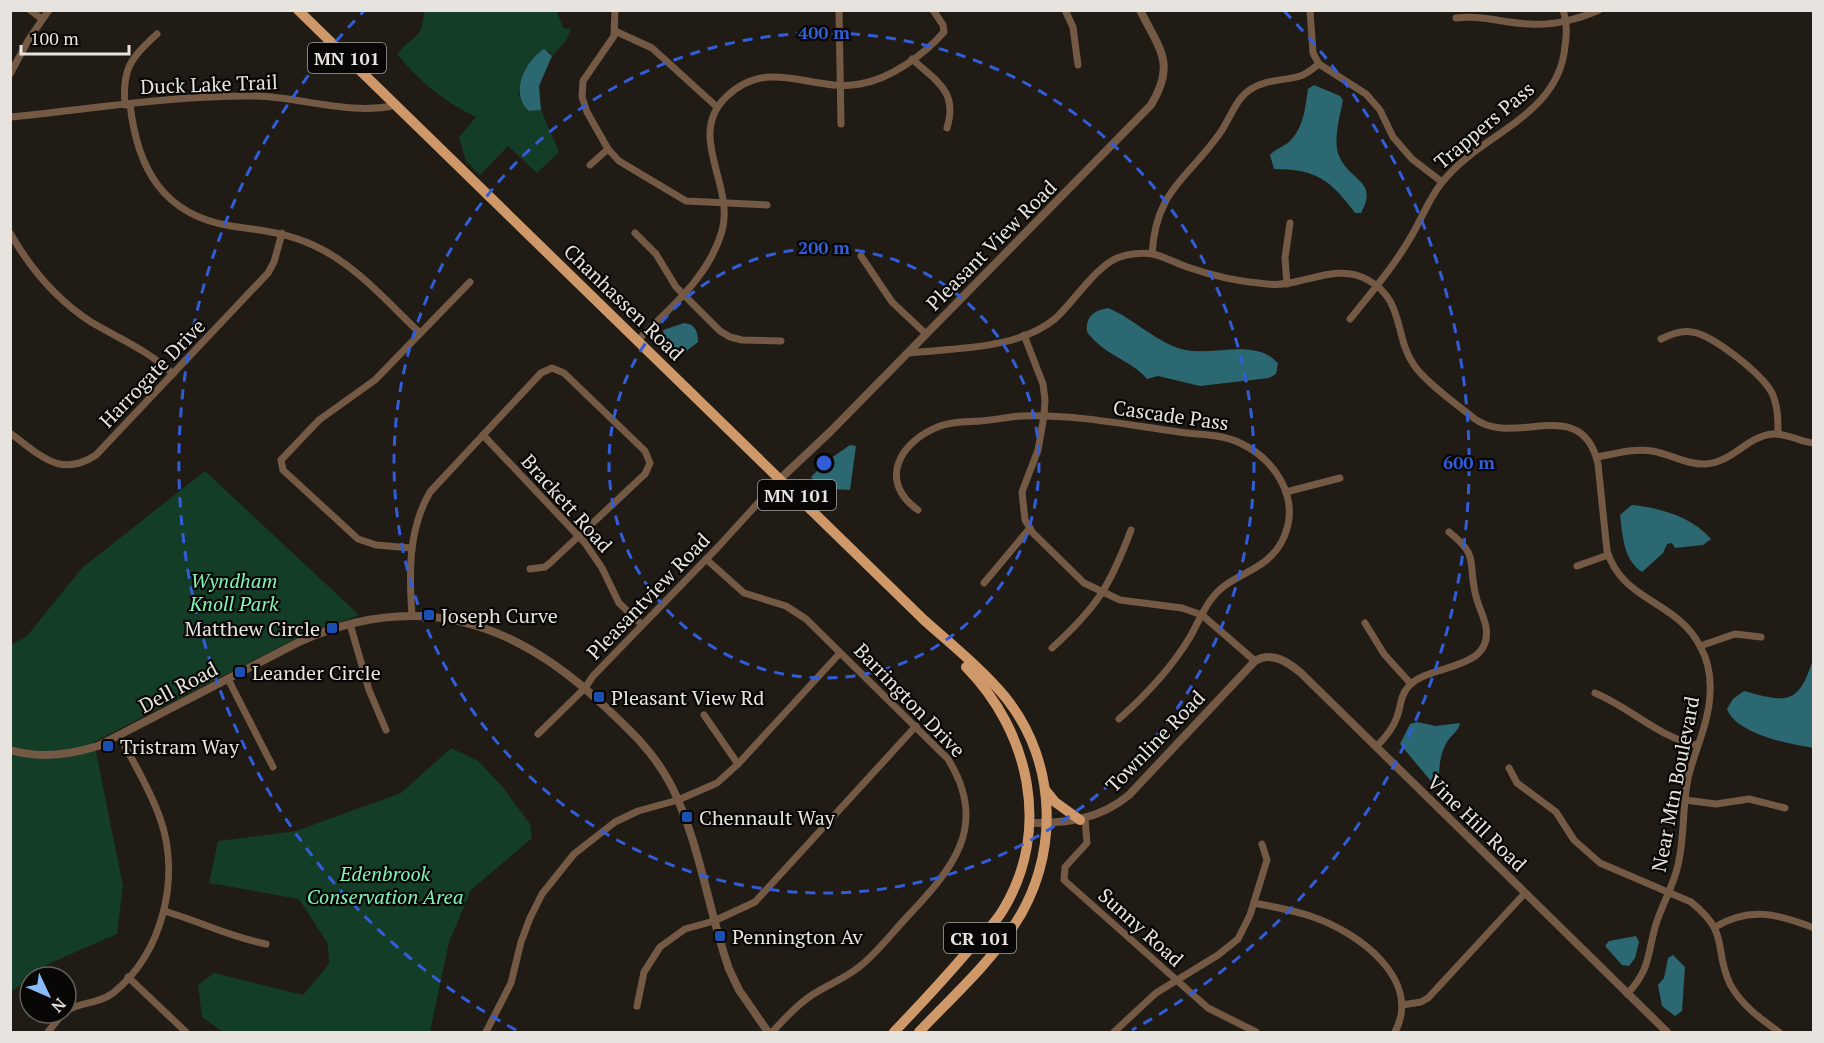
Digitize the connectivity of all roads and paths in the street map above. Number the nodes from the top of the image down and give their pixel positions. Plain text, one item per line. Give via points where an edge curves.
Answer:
1 (30, 10) edge
2 (49, 10) edge
3 (298, 10) edge
4 (615, 10) edge
5 (839, 10) edge
6 (933, 10) edge
7 (1065, 10) edge
8 (1140, 10) edge
9 (1310, 10) edge
10 (1563, 10) edge
11 (1599, 10) edge
12 (1456, 18) dead end
13 (42, 19) junction
14 (1566, 20) junction
15 (615, 31) junction
16 (157, 34) dead end
17 (912, 58) junction
18 (1319, 64) junction
19 (1078, 65) dead end
20 (10, 74) edge
21 (840, 84) junction
22 (128, 104) junction
23 (396, 105) junction
24 (717, 107) junction
25 (10, 117) edge
26 (841, 124) dead end
27 (947, 128) dead end
28 (608, 149) junction
29 (590, 165) dead end
30 (1442, 182) junction
31 (724, 203) junction
32 (767, 205) dead end
33 (1290, 223) dead end
34 (10, 233) edge
35 (282, 233) junction
36 (635, 233) dead end
37 (1152, 254) junction
38 (861, 256) dead end
39 (470, 282) dead end
40 (1287, 284) junction
41 (1377, 286) junction
42 (684, 295) junction
43 (1350, 319) dead end
44 (420, 333) junction
45 (926, 334) junction
46 (1024, 335) junction
47 (1661, 339) dead end
48 (638, 341) junction
49 (781, 341) dead end
50 (907, 353) junction
51 (173, 375) junction
52 (1044, 416) junction
53 (10, 433) edge
54 (1778, 434) junction
55 (483, 435) junction
56 (1814, 443) edge
57 (1597, 457) junction
58 (1340, 478) dead end
59 (780, 479) junction
60 (1286, 492) junction
61 (918, 510) dead end
62 (1030, 528) junction
63 (1131, 530) dead end
64 (1449, 532) dead end
65 (579, 537) junction
66 (411, 548) junction
67 (1608, 555) junction
68 (706, 559) junction
69 (1577, 566) dead end
70 (530, 569) dead end
71 (984, 583) dead end
72 (1104, 593) junction
73 (1202, 615) junction
74 (412, 616) junction
75 (924, 620) junction
76 (1365, 623) dead end
77 (350, 624) junction
78 (642, 625) junction
79 (1761, 637) dead end
80 (1700, 646) junction
81 (1052, 648) dead end
82 (840, 653) junction
83 (1255, 661) junction
84 (228, 679) junction
85 (1411, 684) junction
86 (585, 688) junction
87 (1595, 693) dead end
88 (704, 715) dead end
89 (1119, 719) dead end
90 (916, 726) junction
91 (386, 729) dead end
92 (538, 734) dead end
93 (119, 735) junction
94 (1696, 745) junction
95 (1376, 747) junction
96 (10, 750) edge
97 (738, 764) junction
98 (273, 767) dead end
99 (1509, 768) dead end
100 (1045, 789) junction
101 (678, 800) junction
102 (1685, 800) junction
103 (1785, 808) dead end
104 (1082, 820) junction
105 (1029, 823) junction
106 (1047, 823) junction
107 (1262, 844) dead end
108 (1668, 892) junction
109 (1525, 893) junction
110 (1254, 903) junction
111 (164, 911) junction
112 (714, 921) junction
113 (1715, 927) junction
114 (1814, 928) edge
115 (266, 944) dead end
116 (128, 977) junction
117 (1175, 980) junction
118 (1627, 994) junction
119 (1402, 1005) junction
120 (637, 1006) dead end
121 (78, 1008) edge
122 (186, 1032) edge
123 (486, 1032) edge
124 (770, 1032) edge
125 (894, 1032) edge
126 (919, 1032) edge
127 (1114, 1032) edge
128 (1256, 1032) edge
129 (1395, 1032) edge
130 (1667, 1032) edge
131 (1779, 1032) edge

1 - 13 street
2 - 13 street
3 - 23 main road, Chanhassen Road / MN 101
4 - 15 street
5 - 21 street
6 - 17 street via 944,32
7 - 19 street via 1073,27
8 - 45 street, Pleasant View Road via 1166,72 1151,105
9 - 18 street via 1313,53
10 - 14 street, Trappers Pass
11 - 14 street
12 - 14 street via 1481,15 1532,25
13 - 20 street
14 - 30 street, Trappers Pass via 1564,58 1548,93 1512,126 1457,164
15 - 24 street via 652,48
15 - 28 street via 583,89 587,112
16 - 22 street via 126,70
17 - 21 street via 888,76 859,85
17 - 27 street via 950,98
18 - 30 street via 1366,94 1380,110 1393,137 1412,159
18 - 37 street via 1301,76 1251,89 1239,101 1215,140 1170,190 1154,232
21 - 24 street via 767,75 747,82
21 - 26 street
22 - 23 street, Duck Lake Trail via 257,96 379,109
22 - 25 street, Duck Lake Trail
22 - 35 street via 136,145 152,179 164,193 187,210 212,221
23 - 48 main road, Chanhassen Road / MN 101
24 - 31 street via 709,149 718,170
28 - 29 street
28 - 31 street via 619,161 686,201
30 - 41 street, Trappers Pass via 1395,263
31 - 32 street
31 - 42 street via 723,228 717,246 706,269
33 - 40 street via 1285,258
34 - 51 street via 32,266 68,304 146,351
35 - 44 street via 315,245 342,261
35 - 51 street, Harrogate Drive via 268,273
36 - 42 street via 656,254
37 - 40 street via 1228,279
37 - 46 street via 1116,258 1053,320
38 - 45 street via 892,302
39 - 44 street
40 - 41 street via 1336,272 1354,274
41 - 43 street, Trappers Pass
41 - 57 street via 1391,302 1413,365 1475,419 1494,428 1550,425 1572,429 1590,443
42 - 48 street
42 - 49 street via 730,337
44 - 66 street via 375,380 319,420 281,460 283,470 358,539
45 - 50 street, Pleasant View Road
46 - 50 street via 983,345
46 - 52 street via 1043,384
47 - 54 street via 1681,331 1702,334 1755,372 1777,406
48 - 59 main road, Chanhassen Road / MN 101
50 - 59 street, Pleasant View Road
51 - 53 street, Harrogate Drive via 96,455 77,465 46,460
52 - 60 street, Cascade Pass via 1236,441 1270,464
52 - 61 street, Cascade Pass via 955,422 926,433 902,457 895,476 904,500
52 - 62 street via 1038,450 1022,492 1021,506
54 - 56 street
54 - 57 street via 1761,436 1732,456 1707,464 1651,451
55 - 65 street, Brackett Road
55 - 65 street via 541,373 552,368 564,373 645,451 650,463 645,474
55 - 66 street via 430,492 415,523
57 - 67 street, Near Mtn Boulevard
58 - 60 street
59 - 68 street, Pleasantview Road
59 - 75 main road, Chanhassen Road / MN 101
60 - 73 street, Cascade Pass via 1289,515 1275,553 1260,567 1218,591
62 - 71 street
62 - 72 street via 1084,583
63 - 72 street
64 - 85 street via 1470,555 1474,589 1486,626 1484,645 1473,658
65 - 70 street via 544,567
65 - 78 street, Brackett Road via 598,561 620,603
66 - 74 street
67 - 69 street
67 - 80 street, Near Mtn Boulevard via 1628,586 1679,618
68 - 78 street, Pleasantview Road
68 - 82 street, Barrington Drive via 744,593 797,612
72 - 73 street via 1120,600 1182,608
72 - 81 street
73 - 83 street
73 - 89 street, Cascade Pass via 1159,680
74 - 77 street, Dell Road
74 - 86 street, Dell Road via 455,620 513,638 556,663
75 - 100 main road, MN 101 via 1007,700 1034,746
75 - 105 main road, MN 101 via 987,692 1009,725 1024,763
76 - 85 street via 1384,654
77 - 84 street, Dell Road via 325,630
77 - 91 street via 366,680
78 - 86 street, Pleasantview Road
79 - 80 street via 1735,634
80 - 94 street, Near Mtn Boulevard via 1710,693
82 - 90 street, Barrington Drive
82 - 97 street
83 - 95 street, Vine Hill Road via 1273,657 1292,665
83 - 104 street, Townline Road via 1129,795 1104,812
84 - 93 street, Dell Road
84 - 98 street
85 - 95 street via 1400,702 1392,729
86 - 92 street, Pleasantview Road
86 - 101 street, Dell Road via 641,742
87 - 94 street via 1626,707 1668,736
88 - 97 street
90 - 112 street via 768,890 741,910
90 - 124 street, Barrington Drive via 948,759 962,788 966,819 960,850 943,878 860,967 798,1005
93 - 96 street, Dell Road via 98,746 63,754
93 - 111 street via 152,798 166,839 169,882
94 - 102 street, Near Mtn Boulevard
95 - 109 street, Vine Hill Road
97 - 101 street via 717,783
99 - 108 street via 1517,783 1556,812 1586,852 1616,871
100 - 104 main road via 1055,802
100 - 106 main road, MN 101
101 - 112 street, Dell Road
101 - 123 street via 615,822 557,873 530,918 511,984
102 - 103 street via 1716,804 1749,799
102 - 108 street, Near Mtn Boulevard via 1678,867
104 - 106 street, Townline Road
104 - 117 street, Sunny Road via 1087,843 1065,867 1064,880
105 - 106 street, Townline Road
105 - 125 main road, CR 101 / CR 101 via 1022,863 1003,910
106 - 126 main road, CR 101 via 1043,859 1025,908 998,946
107 - 110 street via 1267,860
108 - 113 street via 1691,902
108 - 118 street, Near Mtn Boulevard via 1656,924 1648,966
109 - 118 street, Vine Hill Road
109 - 119 street via 1428,998
110 - 117 street via 1245,928 1229,948
110 - 119 street via 1314,917 1356,939 1397,981
111 - 115 street via 236,938
111 - 116 street via 151,944
112 - 120 street via 685,929 660,947 644,972
112 - 124 street, Dell Road via 739,990
113 - 114 street via 1737,916 1763,913
113 - 131 street via 1725,971 1736,994
116 - 121 street via 103,999
116 - 122 street
117 - 127 street
117 - 128 street, Sunny Road via 1223,1018
118 - 130 street, Vine Hill Road
119 - 129 street

